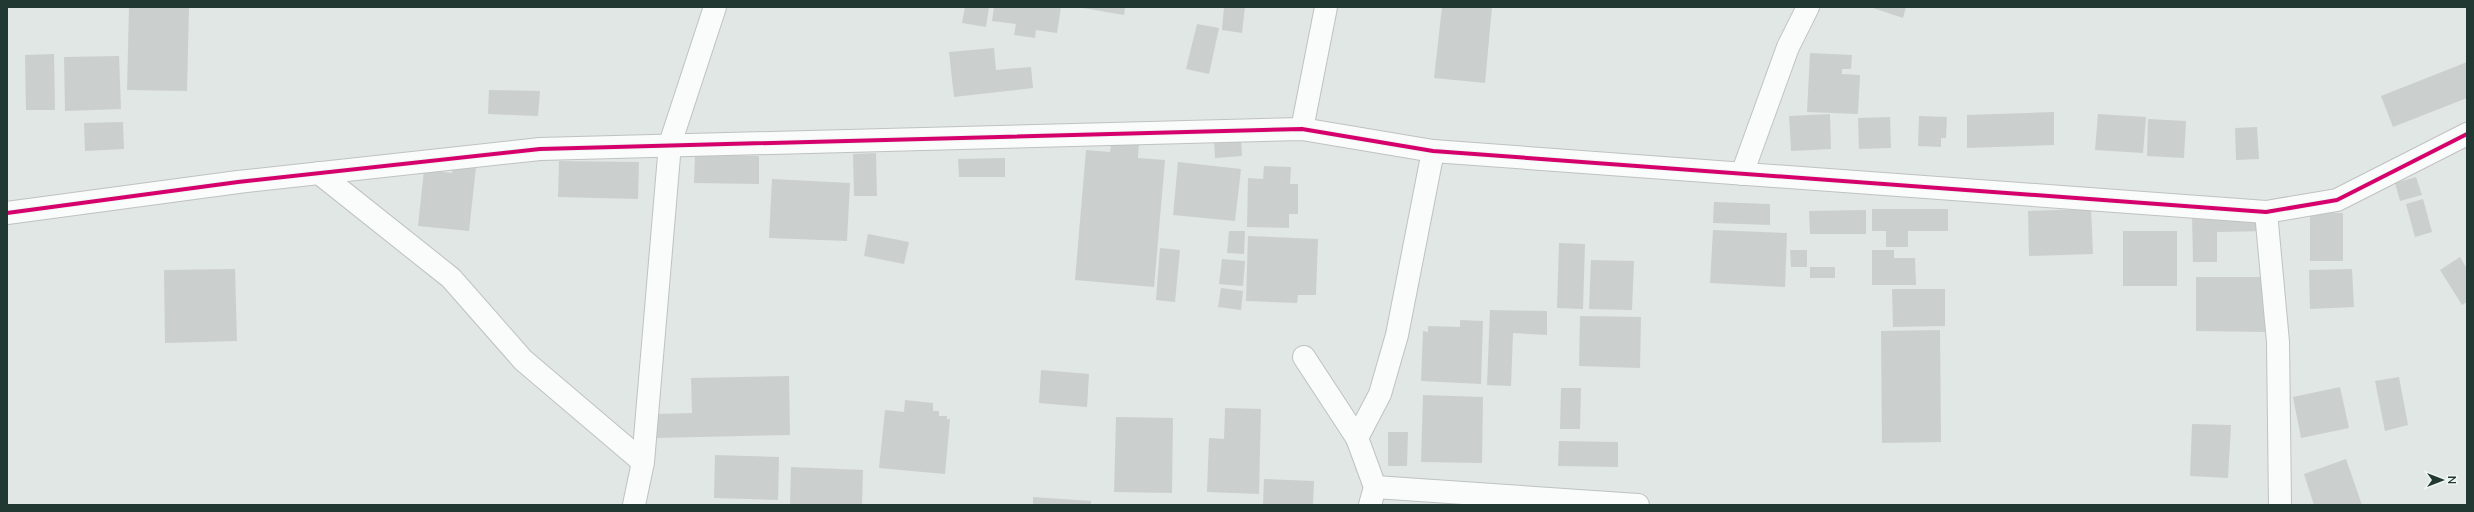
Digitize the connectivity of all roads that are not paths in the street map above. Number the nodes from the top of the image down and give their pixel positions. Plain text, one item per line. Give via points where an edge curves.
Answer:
1 (715, 7) edge
2 (1326, 7) edge
3 (1808, 7) edge
4 (1302, 129) junction
5 (2467, 134) edge
6 (670, 144) junction
7 (1433, 151) junction
8 (319, 173) junction
9 (1742, 174) junction
10 (2266, 212) junction
11 (7, 213) edge
12 (1304, 357) dead end
13 (1357, 438) junction
14 (643, 462) junction
15 (1372, 496) edge
16 (634, 505) edge
17 (1638, 505) edge
18 (2280, 505) edge

1 - 6 street
2 - 4 street
3 - 9 street via 1788,47
4 - 6 street
4 - 7 street
5 - 10 street via 2337,200
6 - 8 street via 540,149
6 - 14 street
7 - 9 street
7 - 13 street via 1397,335 1380,394
8 - 11 street
8 - 14 street via 451,278 523,360
9 - 10 street
10 - 18 street via 2278,342
12 - 13 street
13 - 15 street
14 - 16 street
15 - 17 street

